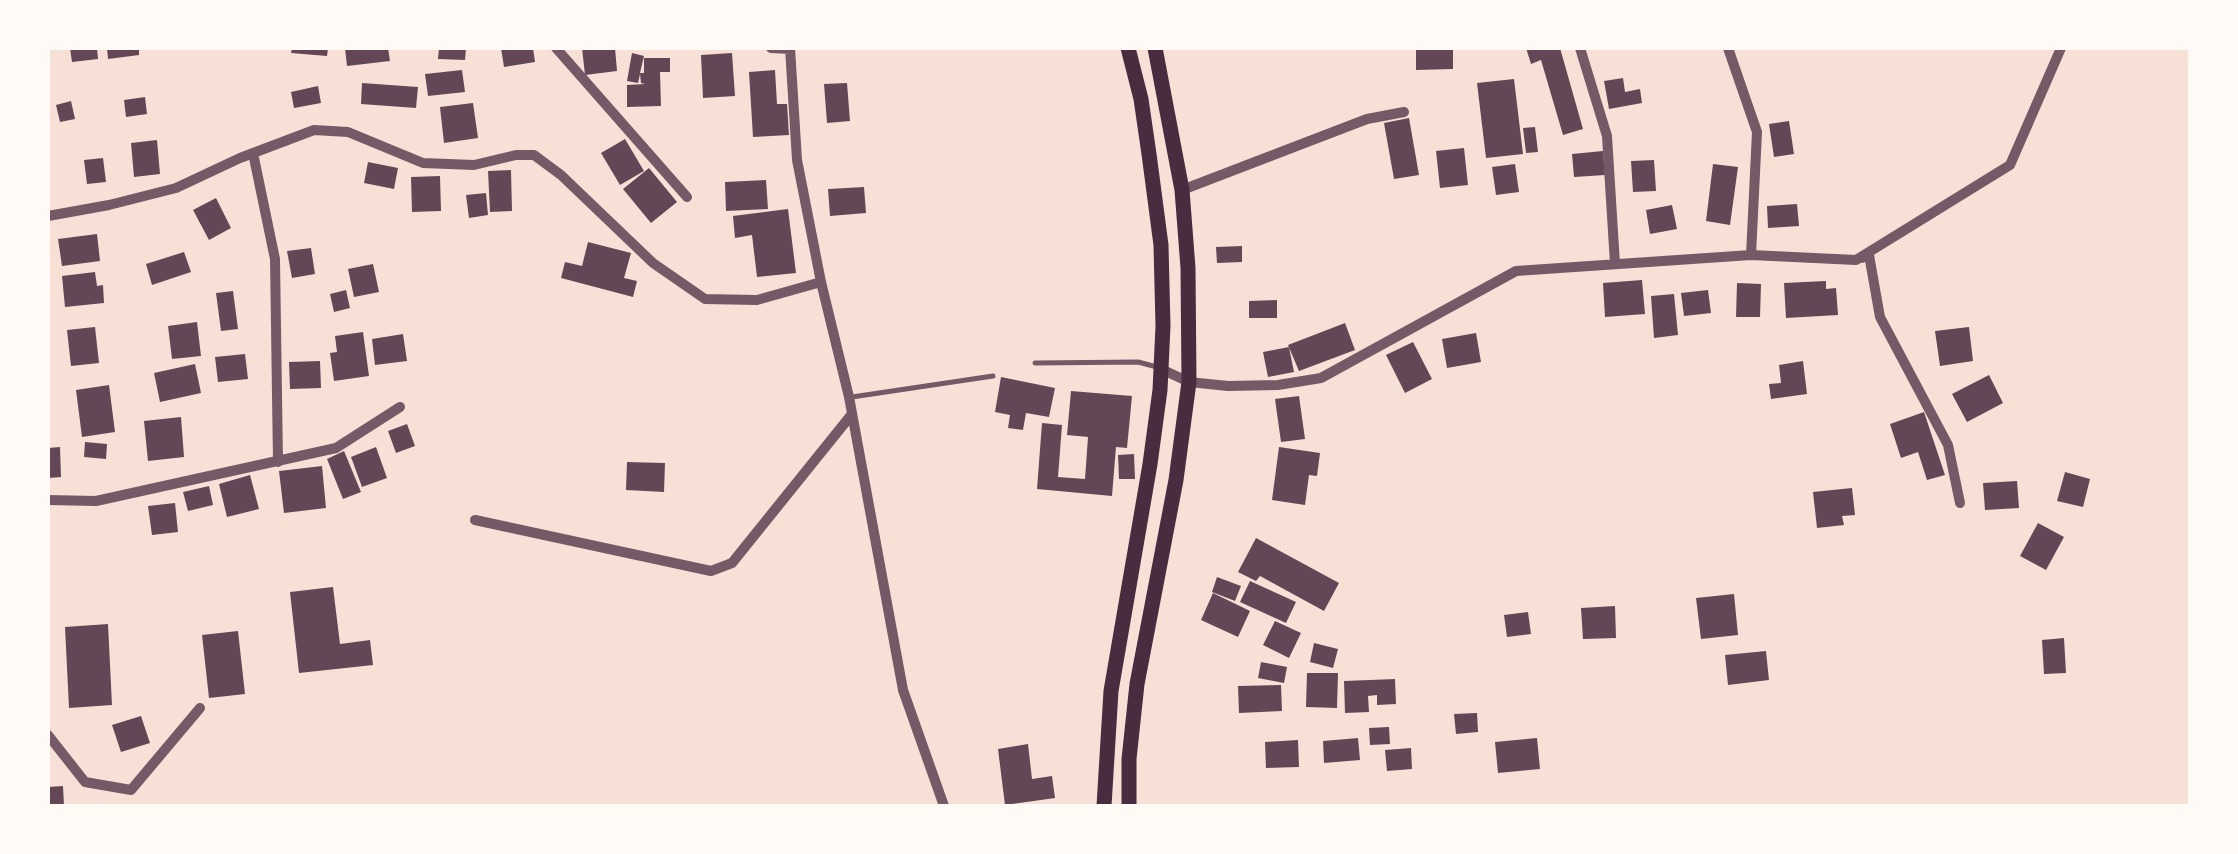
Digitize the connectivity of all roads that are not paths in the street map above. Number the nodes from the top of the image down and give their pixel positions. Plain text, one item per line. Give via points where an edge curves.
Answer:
1 (556, 48) edge
2 (771, 48) edge
3 (790, 48) edge
4 (1128, 48) edge
5 (1155, 48) edge
6 (1580, 48) edge
7 (1728, 48) edge
8 (2061, 48) edge
9 (1404, 112) dead end
10 (253, 153) junction
11 (1182, 190) junction
12 (688, 197) dead end
13 (48, 216) edge
14 (1751, 255) junction
15 (1856, 260) junction
16 (1615, 264) junction
17 (821, 282) junction
18 (1035, 363) dead end
19 (1161, 369) junction
20 (993, 376) dead end
21 (1188, 382) junction
22 (849, 397) junction
23 (400, 407) dead end
24 (852, 414) junction
25 (278, 462) junction
26 (48, 500) edge
27 (1960, 504) dead end
28 (476, 520) dead end
29 (200, 708) dead end
30 (48, 735) edge
31 (944, 806) edge
32 (1104, 806) edge
33 (1129, 806) edge

1 - 12 street
2 - 3 street
3 - 17 street via 797,160
4 - 19 main road via 1161,245
5 - 11 main road
6 - 16 street via 1607,136
7 - 14 street via 1758,132
8 - 15 street via 2010,166
9 - 11 street via 1367,119
10 - 13 street via 176,188
10 - 17 street via 314,130 348,132 423,163 474,165 534,155 653,263 704,299 757,300
10 - 25 street via 275,259
11 - 21 main road
14 - 15 street
14 - 16 street
15 - 27 street via 1869,256 1880,318 1948,445
16 - 21 street via 1516,271 1321,378 1278,385
17 - 22 street
18 - 19 lane via 1138,362
19 - 21 street
19 - 32 main road via 1111,691
20 - 22 lane
21 - 33 main road via 1137,684
22 - 24 street
23 - 25 street via 336,448
24 - 28 street via 732,563 710,572
24 - 31 street via 903,690
25 - 26 street via 96,502
29 - 30 street via 131,790 86,782

